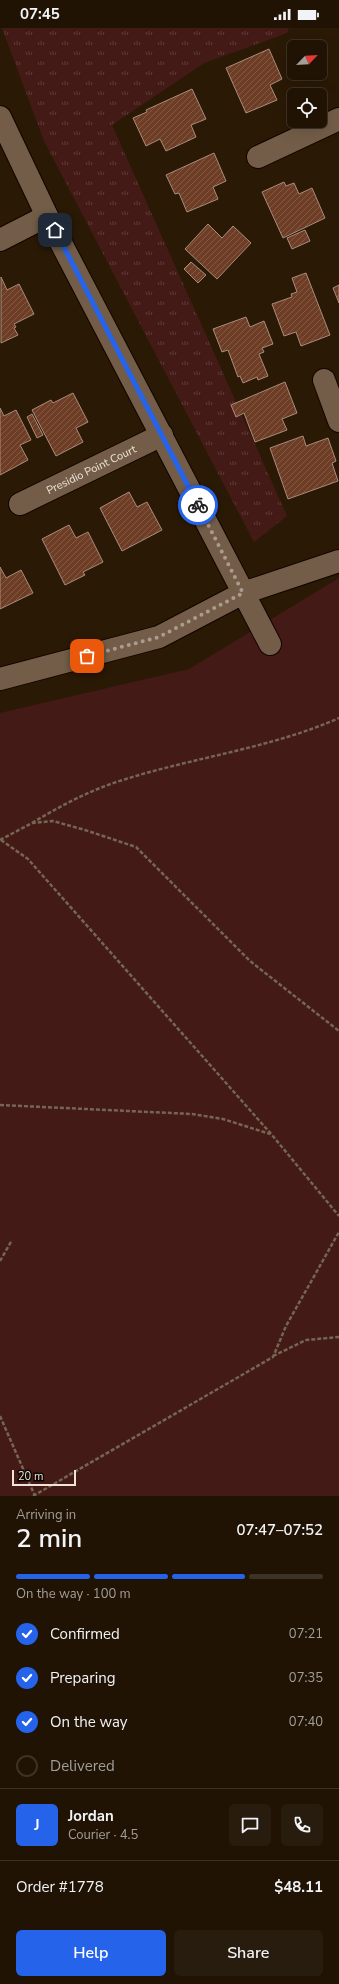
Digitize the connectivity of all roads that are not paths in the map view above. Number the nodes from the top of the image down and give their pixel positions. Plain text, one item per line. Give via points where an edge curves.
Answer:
1 (0, 117) edge
2 (339, 119) edge
3 (258, 157) dead end
4 (47, 216) junction
5 (0, 240) edge
6 (324, 380) dead end
7 (339, 421) edge
8 (162, 435) junction
9 (20, 504) dead end
10 (339, 561) edge
11 (243, 593) junction
12 (270, 644) dead end
13 (0, 679) edge

1 - 4 street
2 - 3 street
4 - 5 street
4 - 8 street
6 - 7 street
8 - 9 street, Presidio Point Court
8 - 11 street
10 - 11 street
11 - 12 street
11 - 13 street via 159,637

